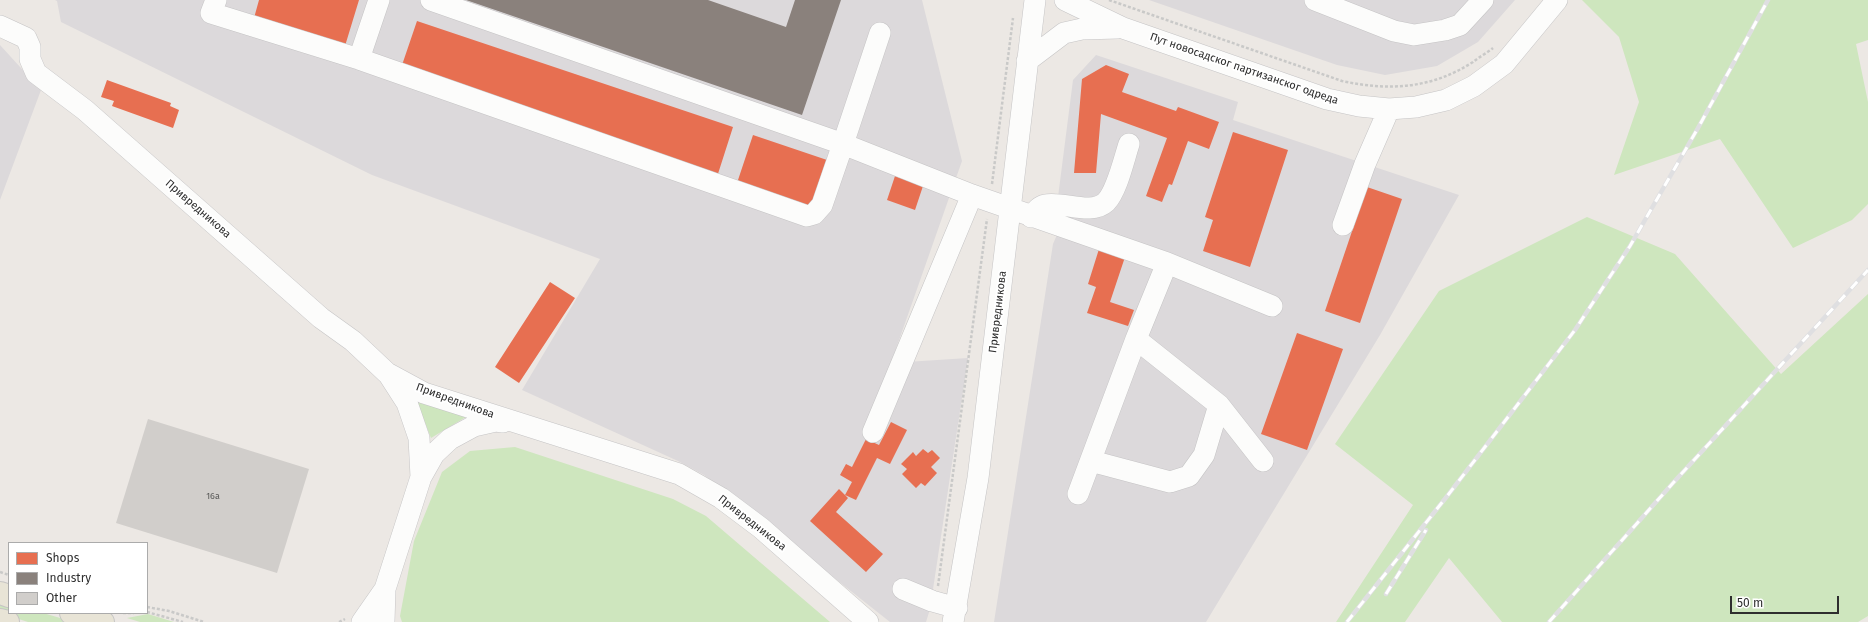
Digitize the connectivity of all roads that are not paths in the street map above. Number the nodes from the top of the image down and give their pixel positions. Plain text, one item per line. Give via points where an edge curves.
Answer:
1 (216, 0) edge
2 (380, 0) edge
3 (431, 0) edge
4 (1035, 0) edge
5 (1065, 0) edge
6 (1484, 0) edge
7 (1557, 0) edge
8 (1327, 2) edge
9 (0, 26) edge
10 (1123, 28) junction
11 (880, 32) dead end
12 (359, 59) junction
13 (1027, 61) junction
14 (1389, 109) junction
15 (843, 144) junction
16 (1129, 144) dead end
17 (981, 198) junction
18 (1010, 209) junction
19 (1031, 217) junction
20 (1343, 225) dead end
21 (1167, 263) junction
22 (1272, 306) dead end
23 (1136, 339) junction
24 (388, 373) junction
25 (1219, 405) junction
26 (518, 424) junction
27 (872, 432) dead end
28 (1092, 461) junction
29 (1263, 461) dead end
30 (421, 477) junction
31 (1078, 494) dead end
32 (385, 588) junction
33 (903, 589) dead end
34 (74, 614) edge
35 (955, 615) edge
36 (0, 620) edge
37 (8, 622) edge
38 (103, 622) edge
39 (362, 622) edge
40 (384, 622) edge
41 (868, 622) edge

1 - 12 street via 211,13
2 - 12 street
3 - 15 street
4 - 13 street, Привредникова
5 - 10 street, Пут новосадског партизанског одреда
6 - 8 street via 1460,25 1440,32 1414,35 1394,31
7 - 14 street, Пут новосадског партизанског одреда via 1504,64 1474,86 1446,100 1416,107
9 - 24 street, Привредникова via 26,38 36,73 85,110
10 - 13 street via 1064,33
10 - 14 street, Пут новосадског партизанског одреда via 1327,99
11 - 15 street
12 - 15 street via 807,216 814,214 822,205
13 - 18 street, Привредникова
14 - 20 street via 1365,164
15 - 17 street
16 - 19 street via 1106,202 1098,207 1045,205 1037,209
17 - 18 street
17 - 27 street
18 - 19 street
18 - 35 street, Привредникова via 978,478
19 - 21 street
21 - 22 street
21 - 23 street
23 - 25 street
23 - 28 street
24 - 26 street, Привредникова via 424,393
24 - 30 street via 407,403 419,438
25 - 28 street via 1204,455 1189,476 1170,482
25 - 29 street
26 - 30 street via 496,421 474,426 450,439 434,454
26 - 41 street, Привредникова via 543,429 679,474 715,494 761,528
28 - 31 street
30 - 32 street
32 - 39 street
32 - 40 street
33 - 35 street via 936,602
34 - 38 main road
36 - 37 main road

